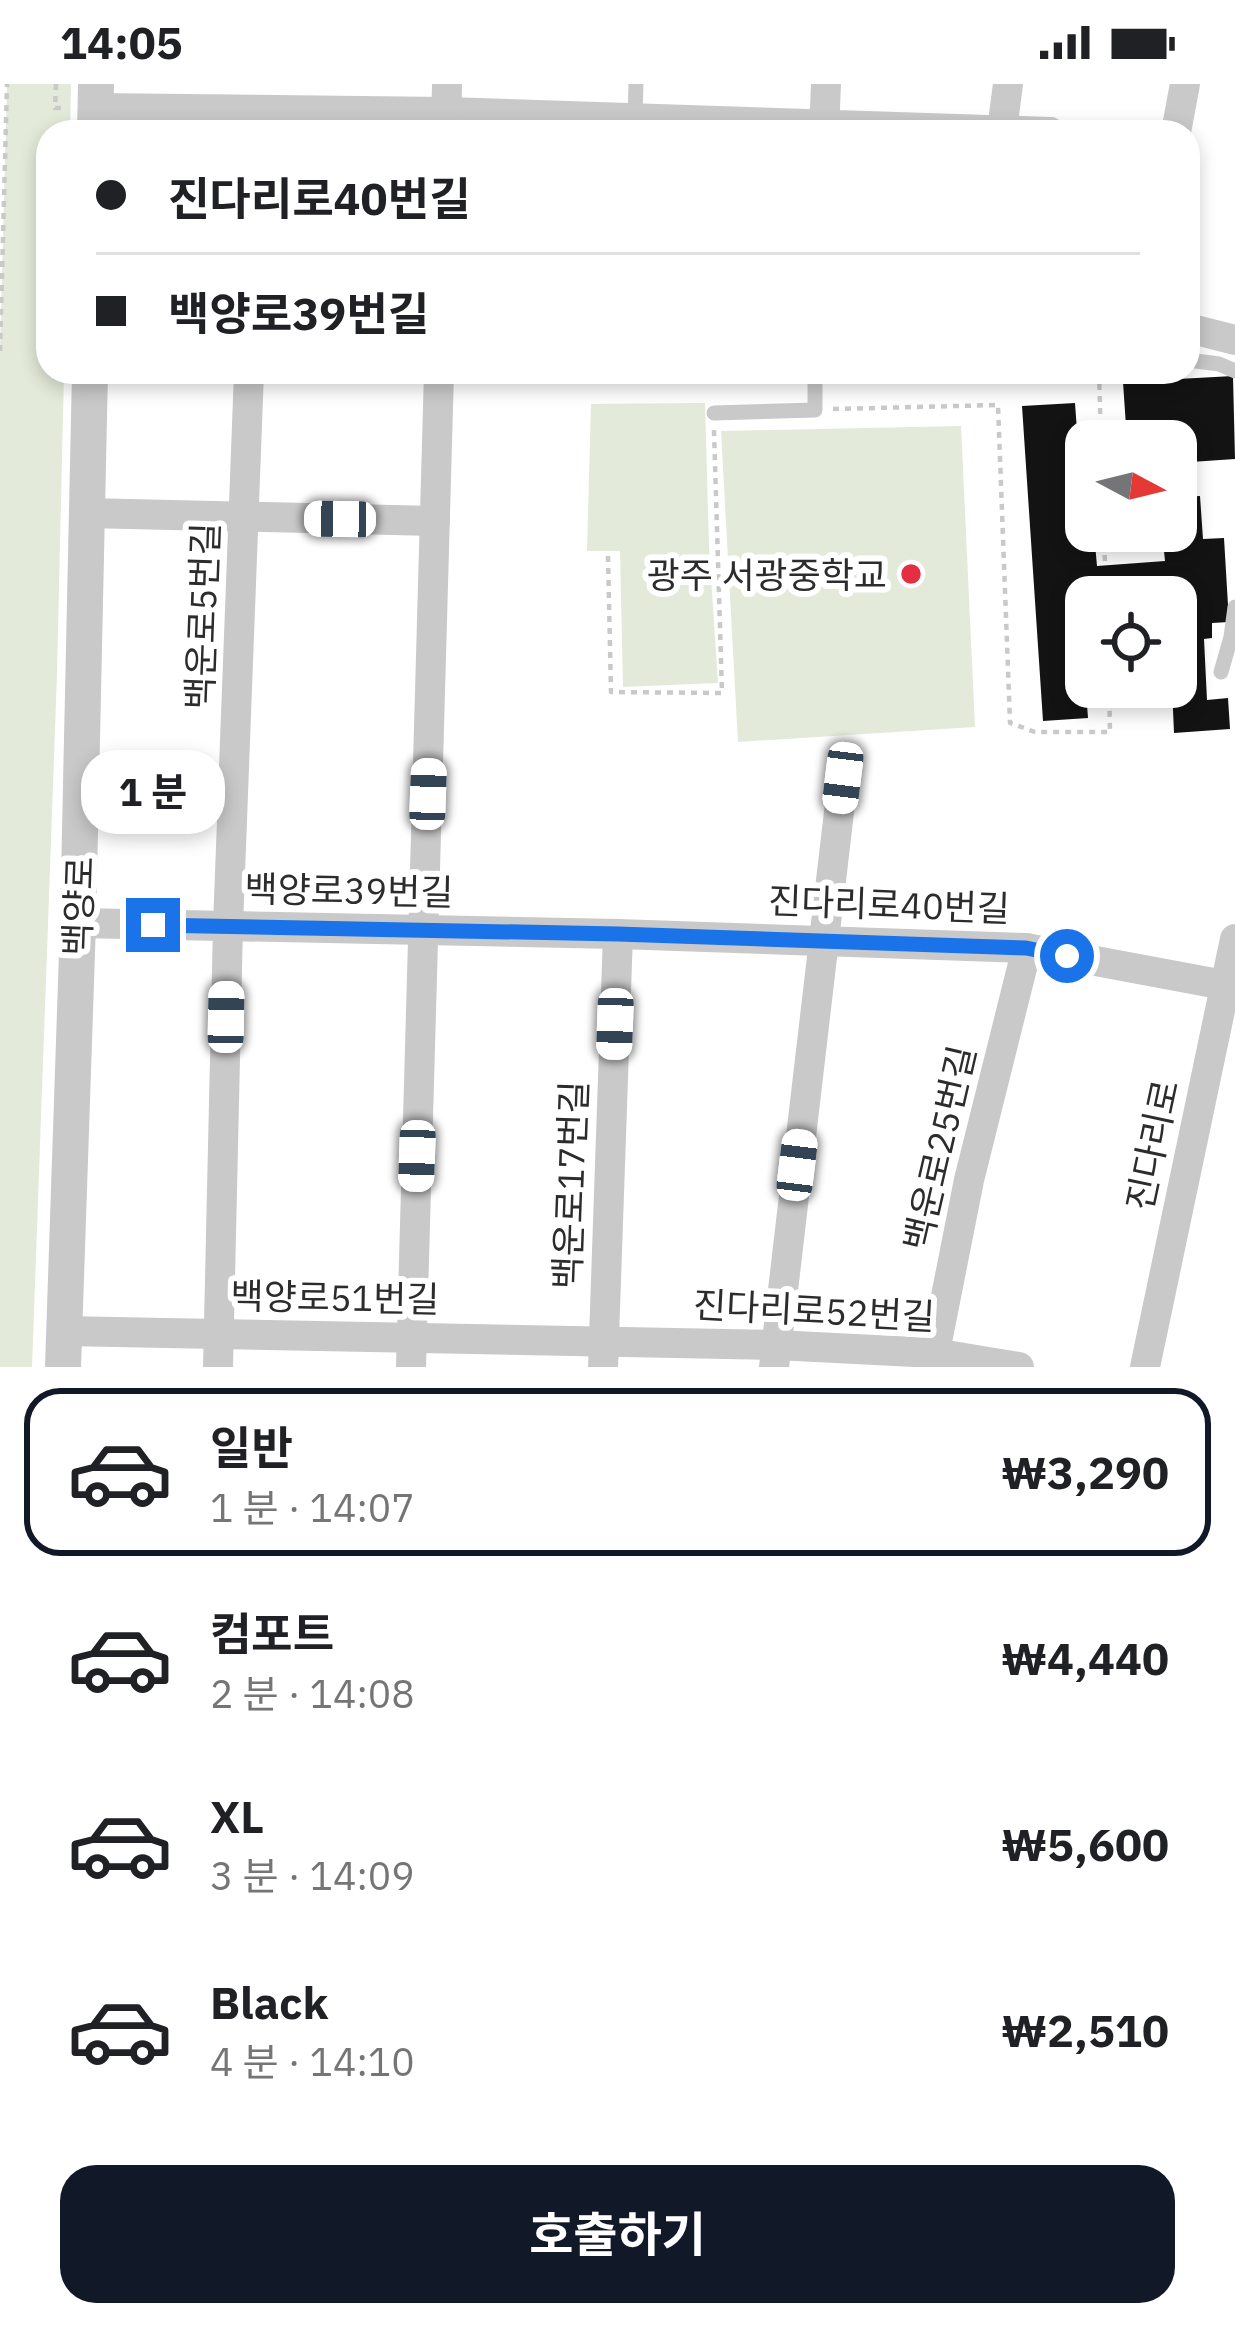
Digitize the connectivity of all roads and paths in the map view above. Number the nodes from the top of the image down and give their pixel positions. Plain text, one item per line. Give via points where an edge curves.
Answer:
1 (7, 84) edge
2 (636, 84) edge
3 (826, 84) edge
4 (1008, 84) edge
5 (1185, 84) edge
6 (95, 108) edge
7 (256, 109) edge
8 (447, 109) edge
9 (634, 117) junction
10 (686, 120) edge
11 (824, 120) edge
12 (1003, 120) edge
13 (1178, 120) edge
14 (1200, 331) edge
15 (1235, 340) edge
16 (0, 351) edge
17 (1200, 362) edge
18 (1235, 371) edge
19 (90, 384) edge
20 (249, 384) edge
21 (440, 384) edge
22 (815, 384) edge
23 (1099, 384) edge
24 (815, 410) junction
25 (714, 413) joint
26 (1100, 420) edge
27 (87, 513) junction
28 (245, 518) junction
29 (435, 521) junction
30 (1105, 552) edge
31 (608, 556) dead end
32 (1105, 565) dead end
33 (1235, 607) edge
34 (1221, 672) dead end
35 (1109, 708) edge
36 (843, 778) dead end
37 (78, 922) junction
38 (228, 926) junction
39 (424, 930) junction
40 (618, 934) junction
41 (1235, 938) edge
42 (824, 940) junction
43 (1027, 948) junction
44 (1230, 986) edge
45 (219, 1334) junction
46 (64, 1349) edge
47 (412, 1352) edge
48 (604, 1354) edge
49 (775, 1356) edge
50 (933, 1360) edge
51 (218, 1367) edge
52 (1019, 1367) edge
53 (1145, 1367) edge

1 - 16 path
2 - 9 lane
3 - 11 street
4 - 12 street
5 - 13 street
6 - 7 street
7 - 8 street
8 - 9 street
9 - 10 street
14 - 15 street
17 - 18 lane
19 - 27 street, 백양로
20 - 28 street, 백운로5번길
21 - 29 street
22 - 24 lane
23 - 26 path
24 - 25 lane
24 - 35 path via 998,405 1010,723 1035,732 1110,732
25 - 31 path via 722,693 611,692
27 - 28 street
27 - 37 street, 백양로
28 - 29 street
28 - 38 street, 백운로5번길
29 - 39 street
30 - 32 path
33 - 34 lane
36 - 42 street
37 - 38 street, 백양로39번길
37 - 46 street, 백양로
38 - 39 street, 백양로39번길
38 - 45 street, 백운로5번길
39 - 40 street, 백양로39번길
39 - 47 street
40 - 42 street, 진다리로40번길
40 - 48 street, 백운로17번길
41 - 44 street, 진다리로
42 - 43 street, 진다리로40번길
42 - 49 street
43 - 44 street, 진다리로40번길
43 - 50 street, 백운로25번길
44 - 53 street, 진다리로
45 - 46 street, 백양로51번길
45 - 47 street, 백양로51번길
45 - 51 street, 백운로5번길
47 - 48 street, 백양로51번길
48 - 49 street, 진다리로52번길
49 - 50 street, 진다리로52번길
50 - 52 street, 진다리로52번길

